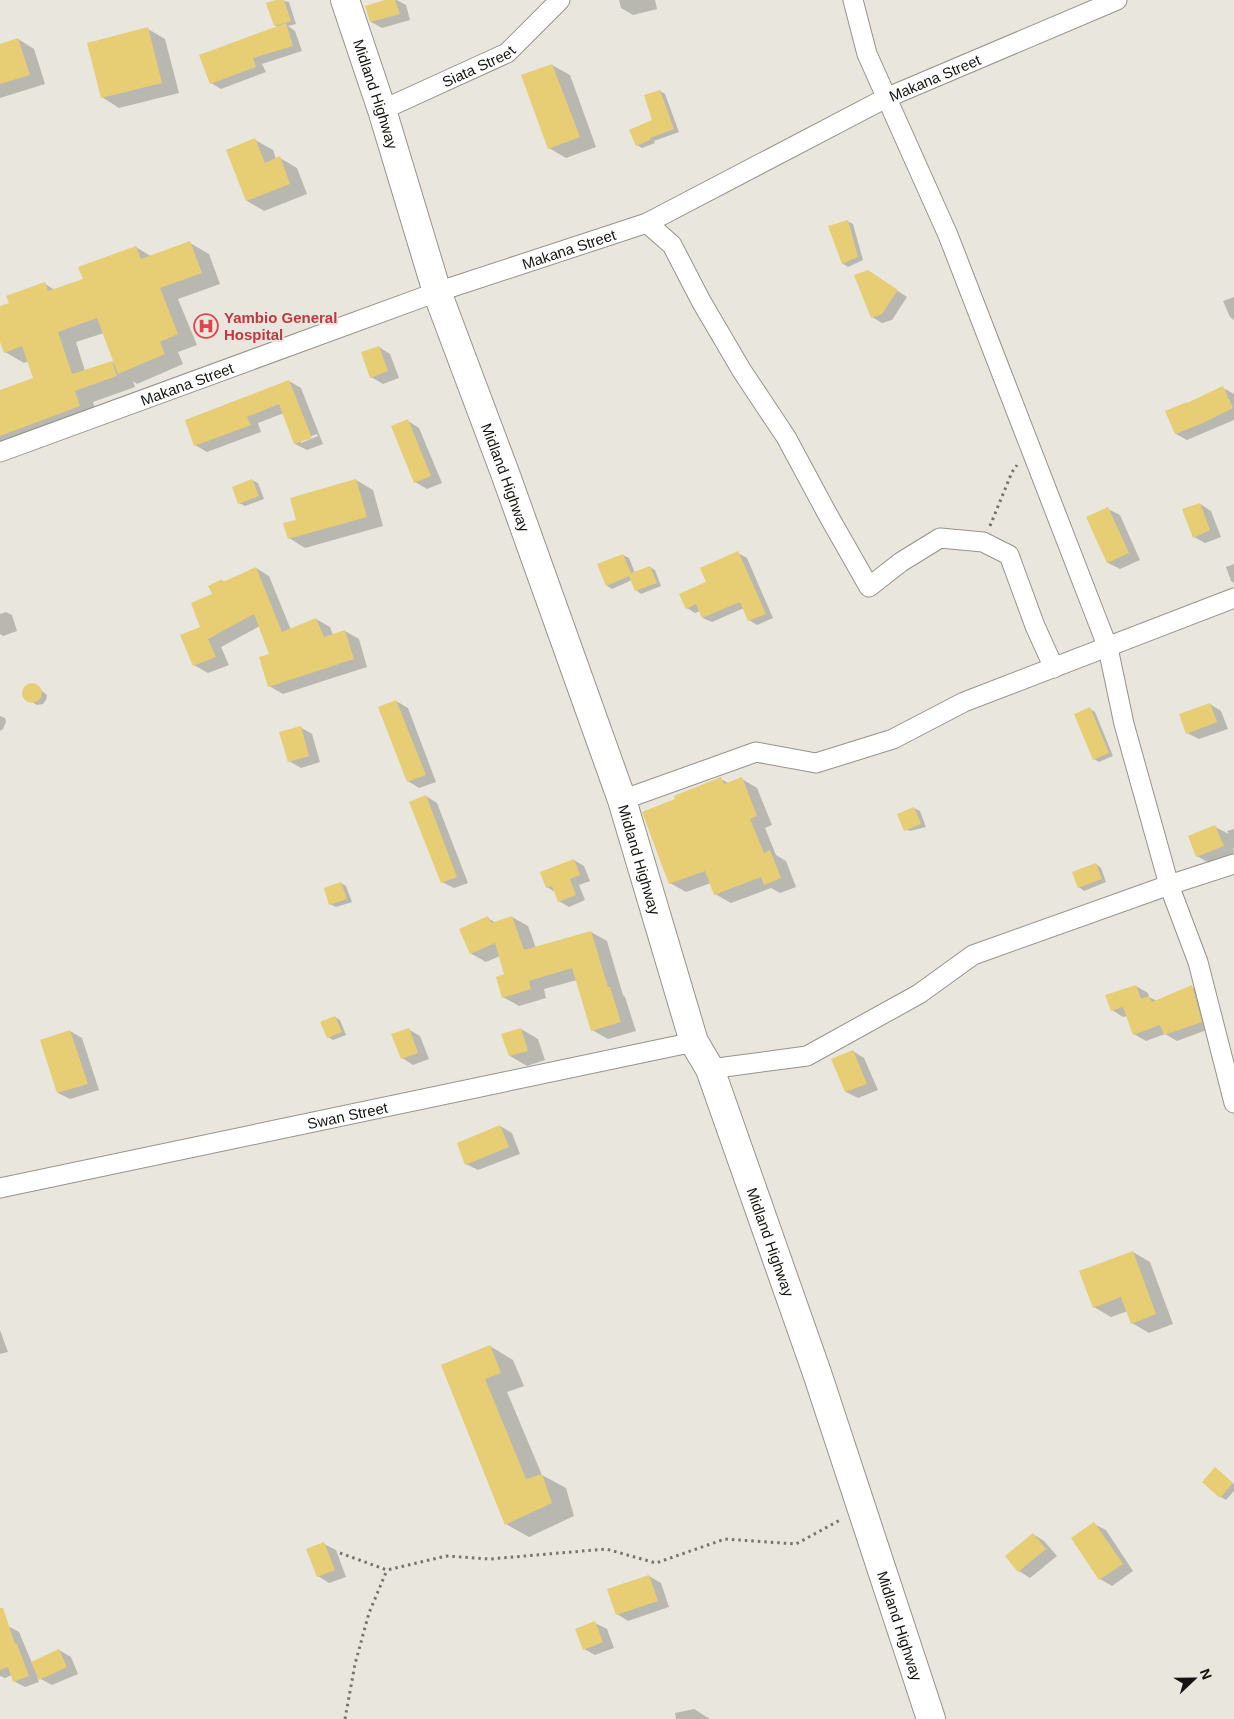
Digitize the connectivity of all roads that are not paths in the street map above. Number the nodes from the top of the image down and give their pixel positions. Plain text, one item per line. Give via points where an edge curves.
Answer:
1 (345, 0) edge
2 (560, 0) edge
3 (853, 0) edge
4 (1116, 0) edge
5 (886, 98) junction
6 (382, 110) junction
7 (647, 223) junction
8 (437, 292) junction
9 (0, 452) edge
10 (1234, 598) edge
11 (1108, 648) junction
12 (1054, 668) junction
13 (622, 800) junction
14 (1234, 864) edge
15 (1169, 885) junction
16 (694, 1042) junction
17 (710, 1069) junction
18 (1234, 1103) edge
19 (0, 1188) edge
20 (931, 1719) edge

1 - 6 main road, Midland Highway
2 - 6 street, Siata Street via 507,53
3 - 5 street via 866,54
4 - 5 street, Makana Street
5 - 7 street, Makana Street
5 - 11 street via 948,235
6 - 8 main road, Midland Highway
7 - 8 street, Makana Street
7 - 12 street via 672,245 742,371 786,437 869,587 940,538 983,542 1009,555
8 - 9 street, Makana Street
8 - 13 main road, Midland Highway
10 - 11 street
11 - 12 street
11 - 15 street via 1124,724
12 - 13 street via 964,702 893,739 816,763 756,752
13 - 16 main road, Midland Highway
14 - 15 street
15 - 17 street via 973,955 919,994 806,1056
15 - 18 street via 1198,962
16 - 17 main road, Midland Highway
16 - 19 street, Swan Street
17 - 20 main road, Midland Highway via 862,1508

